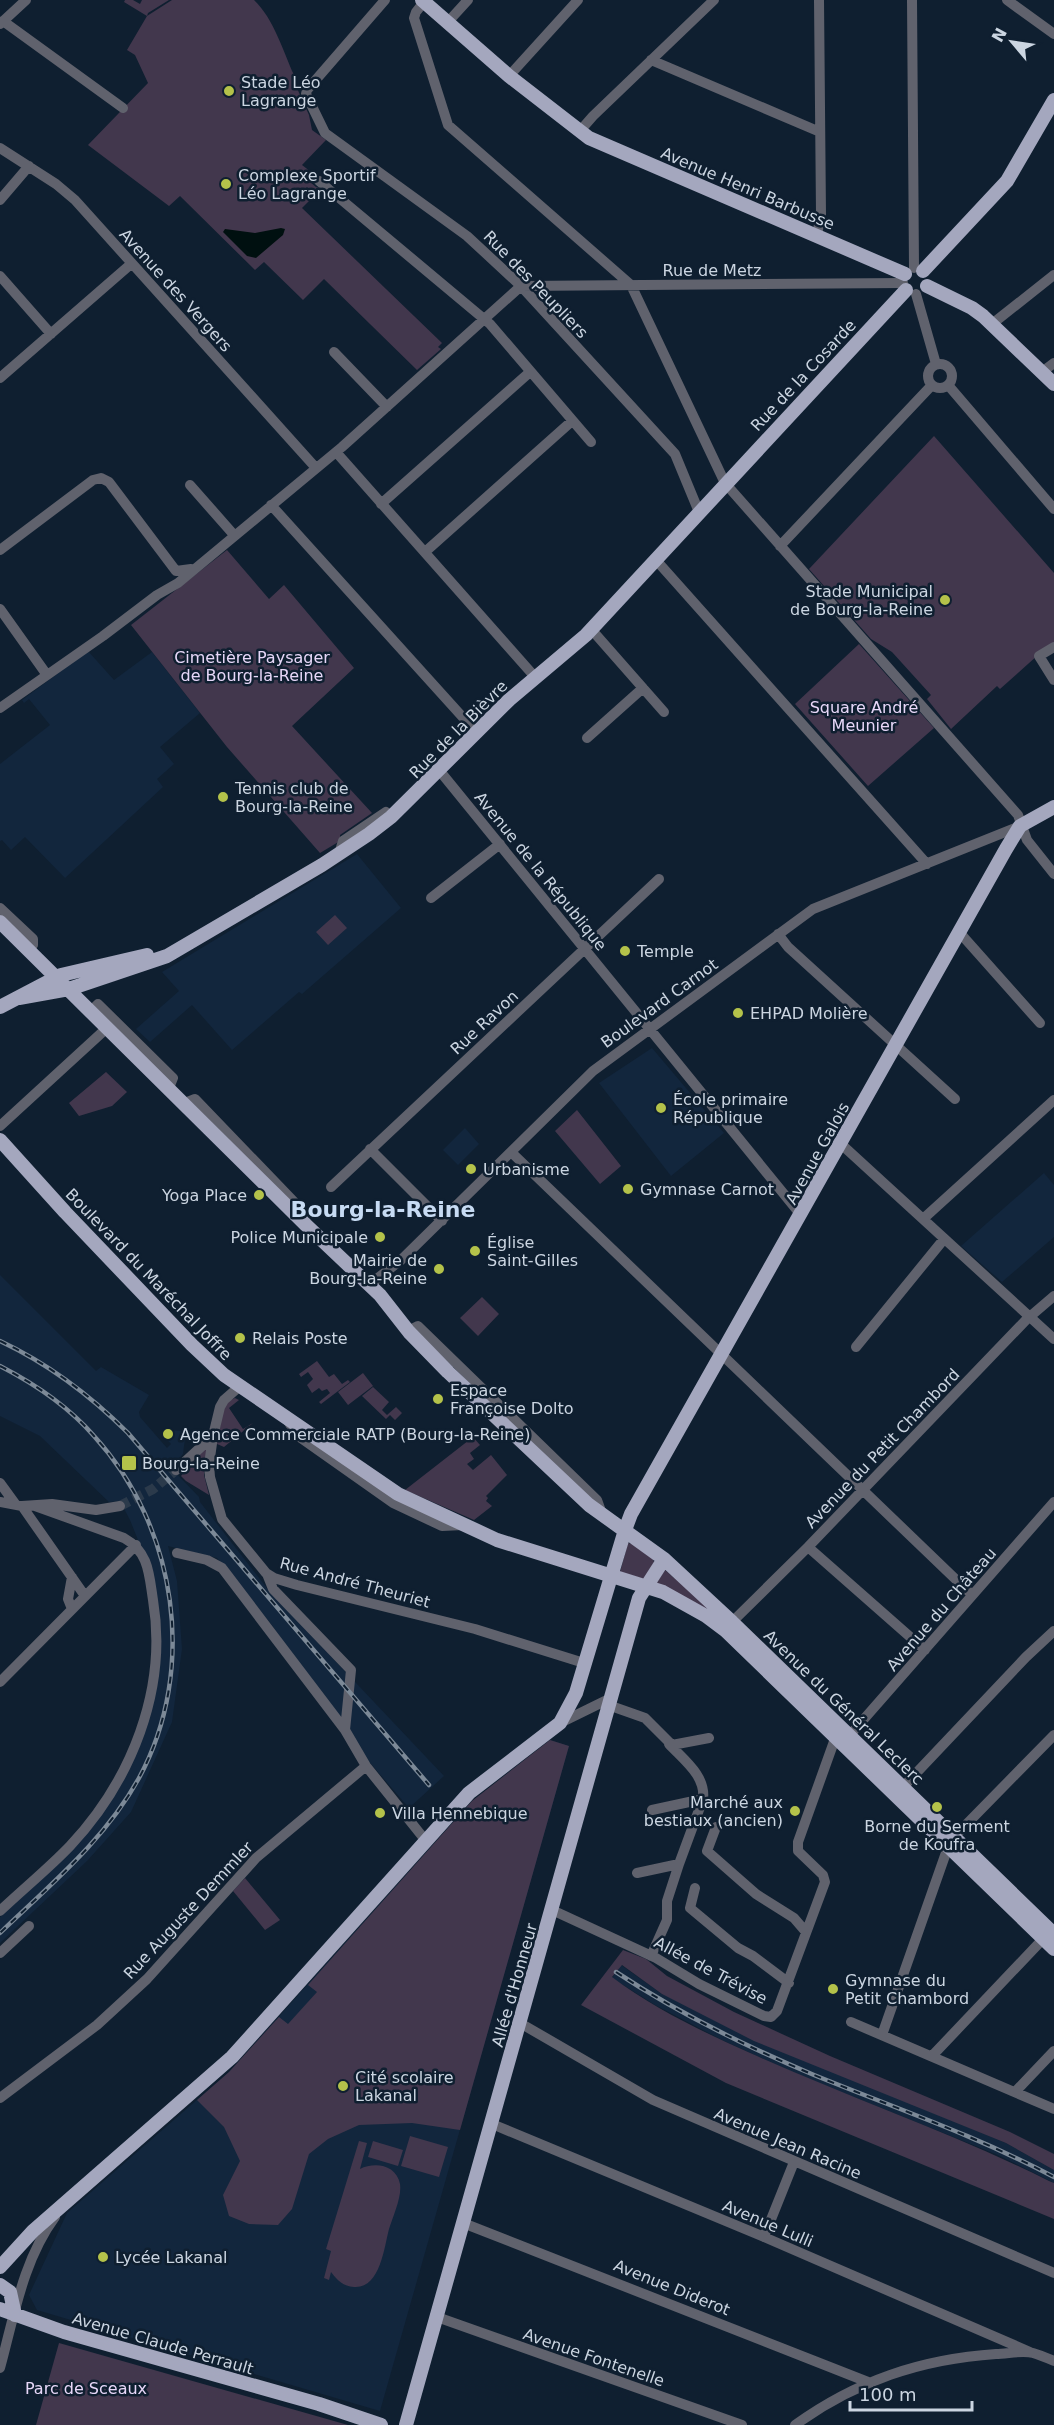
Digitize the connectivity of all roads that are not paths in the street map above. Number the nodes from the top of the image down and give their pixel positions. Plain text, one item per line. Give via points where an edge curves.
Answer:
1 (26, 0) edge
2 (385, 0) edge
3 (468, 0) edge
4 (578, 0) edge
5 (714, 0) edge
6 (819, 0) edge
7 (912, 0) edge
8 (1007, 0) edge
9 (423, 1) edge
10 (2, 22) edge
11 (447, 23) junction
12 (1054, 34) edge
13 (651, 60) junction
14 (509, 76) junction
15 (1054, 100) edge
16 (123, 108) dead end
17 (579, 132) junction
18 (820, 132) junction
19 (0, 148) edge
20 (29, 166) junction
21 (319, 181) dead end
22 (0, 200) edge
23 (817, 235) junction
24 (131, 264) junction
25 (1054, 275) edge
26 (0, 276) edge
27 (913, 281) junction
28 (631, 285) junction
29 (521, 286) junction
30 (485, 320) junction
31 (992, 324) junction
32 (51, 334) junction
33 (334, 352) dead end
34 (1054, 363) edge
35 (936, 364) junction
36 (530, 372) junction
37 (1042, 372) junction
38 (0, 378) edge
39 (1054, 384) edge
40 (932, 385) junction
41 (948, 385) junction
42 (384, 404) junction
43 (572, 421) junction
44 (591, 441) dead end
45 (336, 452) junction
46 (316, 468) junction
47 (725, 483) junction
48 (190, 485) dead end
49 (381, 504) junction
50 (271, 505) junction
51 (1053, 505) edge
52 (699, 512) junction
53 (234, 535) junction
54 (780, 546) junction
55 (0, 550) edge
56 (425, 552) junction
57 (656, 560) junction
58 (194, 568) junction
59 (176, 571) junction
60 (171, 586) junction
61 (0, 609) edge
62 (591, 629) junction
63 (1054, 646) edge
64 (48, 675) junction
65 (535, 677) junction
66 (1054, 680) edge
67 (643, 688) junction
68 (0, 708) edge
69 (664, 712) dead end
70 (477, 733) junction
71 (587, 738) dead end
72 (439, 770) junction
73 (1054, 807) edge
74 (1020, 826) junction
75 (500, 844) junction
76 (927, 864) junction
77 (1054, 874) edge
78 (659, 879) dead end
79 (431, 898) dead end
80 (0, 908) edge
81 (0, 922) edge
82 (960, 933) junction
83 (778, 934) junction
84 (585, 948) junction
85 (175, 949) junction
86 (29, 950) junction
87 (56, 977) junction
88 (69, 989) junction
89 (19, 998) junction
90 (0, 1007) edge
91 (91, 1011) junction
92 (1040, 1023) dead end
93 (108, 1027) junction
94 (649, 1029) junction
95 (897, 1046) junction
96 (169, 1088) junction
97 (955, 1099) dead end
98 (1054, 1101) edge
99 (0, 1126) edge
100 (0, 1140) edge
101 (841, 1144) junction
102 (370, 1149) junction
103 (512, 1152) junction
104 (331, 1187) dead end
105 (801, 1215) junction
106 (923, 1219) junction
107 (442, 1221) junction
108 (944, 1239) junction
109 (369, 1285) junction
110 (1054, 1296) edge
111 (1030, 1316) junction
112 (1054, 1339) edge
113 (856, 1347) dead end
114 (722, 1355) junction
115 (240, 1386) junction
116 (213, 1436) junction
117 (176, 1470) tunnel mouth
118 (0, 1483) edge
119 (861, 1490) junction
120 (0, 1502) edge
121 (1054, 1502) edge
122 (19, 1505) junction
123 (35, 1506) junction
124 (120, 1506) tunnel mouth
125 (625, 1530) junction
126 (136, 1545) junction
127 (808, 1547) junction
128 (177, 1553) dead end
129 (664, 1559) junction
130 (266, 1573) junction
131 (611, 1576) junction
132 (72, 1577) junction
133 (646, 1587) junction
134 (972, 1595) junction
135 (85, 1596) junction
136 (72, 1609) junction
137 (732, 1622) junction
138 (1054, 1631) edge
139 (925, 1650) junction
140 (584, 1663) junction
141 (0, 1682) edge
142 (612, 1701) junction
143 (560, 1723) junction
144 (345, 1730) junction
145 (843, 1736) junction
146 (1054, 1736) edge
147 (709, 1738) dead end
148 (669, 1744) junction
149 (366, 1766) junction
150 (903, 1787) junction
151 (703, 1799) junction
152 (652, 1810) dead end
153 (716, 1827) dead end
154 (426, 1841) junction
155 (951, 1842) junction
156 (679, 1864) junction
157 (637, 1873) dead end
158 (695, 1888) dead end
159 (552, 1910) junction
160 (0, 1911) edge
161 (29, 1926) dead end
162 (806, 1932) junction
163 (1049, 1937) edge
164 (1054, 1949) edge
165 (0, 1953) edge
166 (651, 1956) junction
167 (789, 1983) junction
168 (851, 2022) dead end
169 (520, 2023) junction
170 (882, 2035) junction
171 (1054, 2051) edge
172 (932, 2056) junction
173 (1015, 2092) junction
174 (0, 2098) edge
175 (1054, 2109) edge
176 (492, 2124) junction
177 (794, 2162) junction
178 (64, 2205) junction
179 (463, 2223) junction
180 (764, 2237) junction
181 (0, 2267) edge
182 (1054, 2273) edge
183 (0, 2285) edge
184 (0, 2309) edge
185 (15, 2315) junction
186 (437, 2317) junction
187 (1030, 2352) junction
188 (1054, 2361) edge
189 (0, 2368) edge
190 (868, 2382) junction
191 (319, 2404) junction
192 (381, 2425) edge
193 (405, 2425) edge
194 (742, 2425) edge
195 (795, 2425) edge

1 - 10 street
2 - 29 street, Rue des Peupliers via 307,90 321,128 467,236
3 - 11 street
4 - 14 street
5 - 13 street
6 - 18 street
7 - 27 street
8 - 12 street
9 - 11 main road, Avenue Henri Barbusse
9 - 28 street via 414,18 448,125
10 - 16 street
11 - 14 main road, Avenue Henri Barbusse
13 - 17 street
13 - 18 street
14 - 17 main road, Avenue Henri Barbusse
15 - 27 main road, Rue de la Cosarde via 1007,180
17 - 23 main road, Avenue Henri Barbusse
18 - 23 street via 821,220
19 - 20 street, Avenue des Vergers
20 - 22 street
20 - 24 street, Avenue des Vergers via 75,200
21 - 30 street
23 - 27 main road, Avenue Henri Barbusse
24 - 32 street
24 - 46 street, Avenue des Vergers
25 - 31 street
26 - 32 street
27 - 28 street, Rue de Metz
27 - 31 main road, Avenue Henri Barbusse via 972,308
27 - 35 street
27 - 47 main road, Rue de la Cosarde
28 - 29 street, Rue de Metz
28 - 47 street
29 - 30 street
29 - 52 street, Rue des Peupliers via 675,454
30 - 36 street
30 - 42 street
31 - 37 main road, Avenue Henri Barbusse
32 - 38 street
33 - 42 street
34 - 37 street
35 - 40 street via 928,375
35 - 41 street via 950,368 953,375
36 - 43 street
36 - 49 street
37 - 39 main road, Avenue Henri Barbusse
40 - 41 street
40 - 54 street
41 - 51 street
42 - 45 street
43 - 44 street
43 - 56 street
45 - 46 street
45 - 49 street
46 - 50 street
47 - 52 main road, Rue de la Bièvre
47 - 54 street
48 - 53 street
49 - 56 street
50 - 53 street
50 - 70 street
52 - 57 main road, Rue de la Bièvre
53 - 58 street
54 - 74 street via 1018,815
55 - 59 street via 93,480 101,478 122,498
56 - 65 street
57 - 62 main road, Rue de la Bièvre
57 - 76 street
58 - 59 street
58 - 60 street
59 - 60 street
60 - 64 street
61 - 64 street
62 - 65 main road, Rue de la Bièvre
62 - 67 street
63 - 66 street via 1039,656
64 - 68 street
65 - 70 main road, Rue de la Bièvre
67 - 69 street
67 - 71 street
70 - 72 main road, Rue de la Bièvre
72 - 75 street, Avenue de la République
72 - 85 main road, Rue de la Bièvre via 339,854
73 - 74 main road
74 - 76 street, Boulevard Carnot
74 - 77 street
74 - 82 main road, Avenue Galois
75 - 79 street
75 - 84 street, Avenue de la République
76 - 83 street, Boulevard Carnot via 820,906
78 - 84 street, Rue Ravon
80 - 86 street, Avenue du Général Leclerc via 33,939
81 - 86 main road, Avenue du Général Leclerc
82 - 92 street
82 - 95 main road, Avenue Galois
83 - 94 street, Boulevard Carnot
83 - 95 street
84 - 94 street, Avenue de la République
84 - 102 street, Rue Ravon
85 - 87 main road, Rue de la Bièvre
85 - 88 main road, Rue de la Bièvre via 167,956
86 - 87 main road, Avenue du Général Leclerc
87 - 88 main road, Avenue du Général Leclerc
87 - 89 main road, Rue de la Bièvre
88 - 89 main road, Rue de la Bièvre
88 - 91 main road, Avenue du Général Leclerc
89 - 90 main road
91 - 93 main road, Avenue du Général Leclerc
91 - 96 street, Avenue du Général Leclerc via 98,1004 106,1011 173,1078
93 - 96 main road, Avenue du Général Leclerc
93 - 99 street
94 - 103 street, Boulevard Carnot via 593,1071
94 - 105 street, Avenue de la République
95 - 97 street
95 - 101 main road, Avenue Galois
96 - 109 main road, Avenue du Général Leclerc
98 - 106 street
100 - 115 main road, Boulevard du Maréchal Joffre via 192,1345
101 - 105 main road, Avenue Galois
101 - 106 street
102 - 104 street, Rue Ravon
102 - 107 street
103 - 107 street, Boulevard Carnot
103 - 114 street
105 - 114 main road, Avenue Galois
106 - 108 street
107 - 109 street, Boulevard Carnot
108 - 111 street
108 - 113 street
109 - 125 main road, Avenue du Général Leclerc via 442,1366 567,1485
110 - 111 street, Avenue du Petit Chambord
111 - 112 street
111 - 119 street, Avenue du Petit Chambord
114 - 119 street
114 - 125 main road, Avenue Galois
115 - 116 street, Rue André Theuriet via 224,1400
115 - 131 main road, Boulevard du Maréchal Joffre via 398,1494 497,1540
116 - 117 street
116 - 130 street, Rue André Theuriet via 209,1465 219,1512
118 - 122 street
119 - 127 street, Avenue du Petit Chambord
119 - 134 street
120 - 122 street
121 - 134 street, Avenue du Château
122 - 123 street
122 - 132 street
123 - 124 street
123 - 126 street
125 - 129 main road, Avenue du Général Leclerc
125 - 131 main road, Avenue Galois
126 - 135 street
126 - 160 street via 150,1576 155,1628 154,1674 141,1730 123,1772 99,1809 70,1845
127 - 137 street, Avenue du Petit Chambord
127 - 139 street
128 - 144 street via 222,1568
129 - 133 main road, Allée d'Honneur
129 - 137 main road, Avenue du Général Leclerc
130 - 140 street, Rue André Theuriet via 297,1585 475,1629
130 - 144 street via 273,1589 351,1670
131 - 133 main road, Avenue du Général Leclerc
131 - 140 main road, Avenue Galois
132 - 135 street
132 - 136 street via 68,1599
133 - 142 main road, Allée d'Honneur via 639,1598
133 - 145 main road, Avenue du Général Leclerc via 682,1601 726,1631
134 - 139 street, Avenue du Château
135 - 136 street
136 - 141 street
137 - 145 main road, Avenue du Général Leclerc
138 - 150 street
139 - 145 street, Avenue du Château
140 - 143 main road, Avenue Galois via 574,1700
142 - 143 street
142 - 148 street via 645,1718
142 - 159 main road, Allée d'Honneur
143 - 154 main road via 469,1793
144 - 149 street
145 - 150 main road, Avenue du Général Leclerc
145 - 155 main road, Avenue du Général Leclerc
145 - 162 street, Allée de Trévise via 798,1842 798,1851 823,1875 825,1882
146 - 155 street
147 - 148 street
148 - 151 street via 701,1780
149 - 154 street
149 - 174 street, Rue Auguste Demmler via 256,1858 159,1967 97,2025
150 - 155 main road, Avenue du Général Leclerc
151 - 152 street
151 - 156 street
153 - 162 street via 707,1851 756,1894 794,1918
154 - 178 main road via 232,2057
155 - 163 main road, Avenue du Général Leclerc
155 - 170 street
156 - 157 street
156 - 166 street via 667,1901 667,1920
158 - 167 street via 690,1908
159 - 166 street, Allée de Trévise
159 - 169 main road, Allée d'Honneur
161 - 165 street
162 - 167 street, Allée de Trévise
163 - 164 main road, Avenue du Général Leclerc
163 - 172 street
166 - 167 street, Allée de Trévise via 764,2016 771,2017 777,2011
168 - 170 street
169 - 176 main road, Allée d'Honneur
169 - 177 street, Avenue Jean Racine via 653,2100
170 - 172 street
171 - 173 street
172 - 173 street
173 - 175 street
176 - 179 main road, Allée d'Honneur
176 - 180 street, Avenue Lulli
177 - 180 street
177 - 182 street, Avenue Jean Racine
178 - 181 main road
178 - 185 street via 44,2231
179 - 186 main road, Allée d'Honneur
179 - 190 street, Avenue Diderot
180 - 187 street, Avenue Lulli
183 - 185 main road via 10,2292
184 - 185 main road, Avenue Claude Perrault
185 - 189 street
185 - 191 main road, Avenue Claude Perrault
186 - 193 main road, Allée d'Honneur
186 - 194 street, Avenue Fontenelle
187 - 188 street, Avenue Lulli
187 - 190 street via 973,2356 905,2369
190 - 195 street
191 - 192 main road, Avenue Claude Perrault
191 - 193 main road, Avenue Claude Perrault

